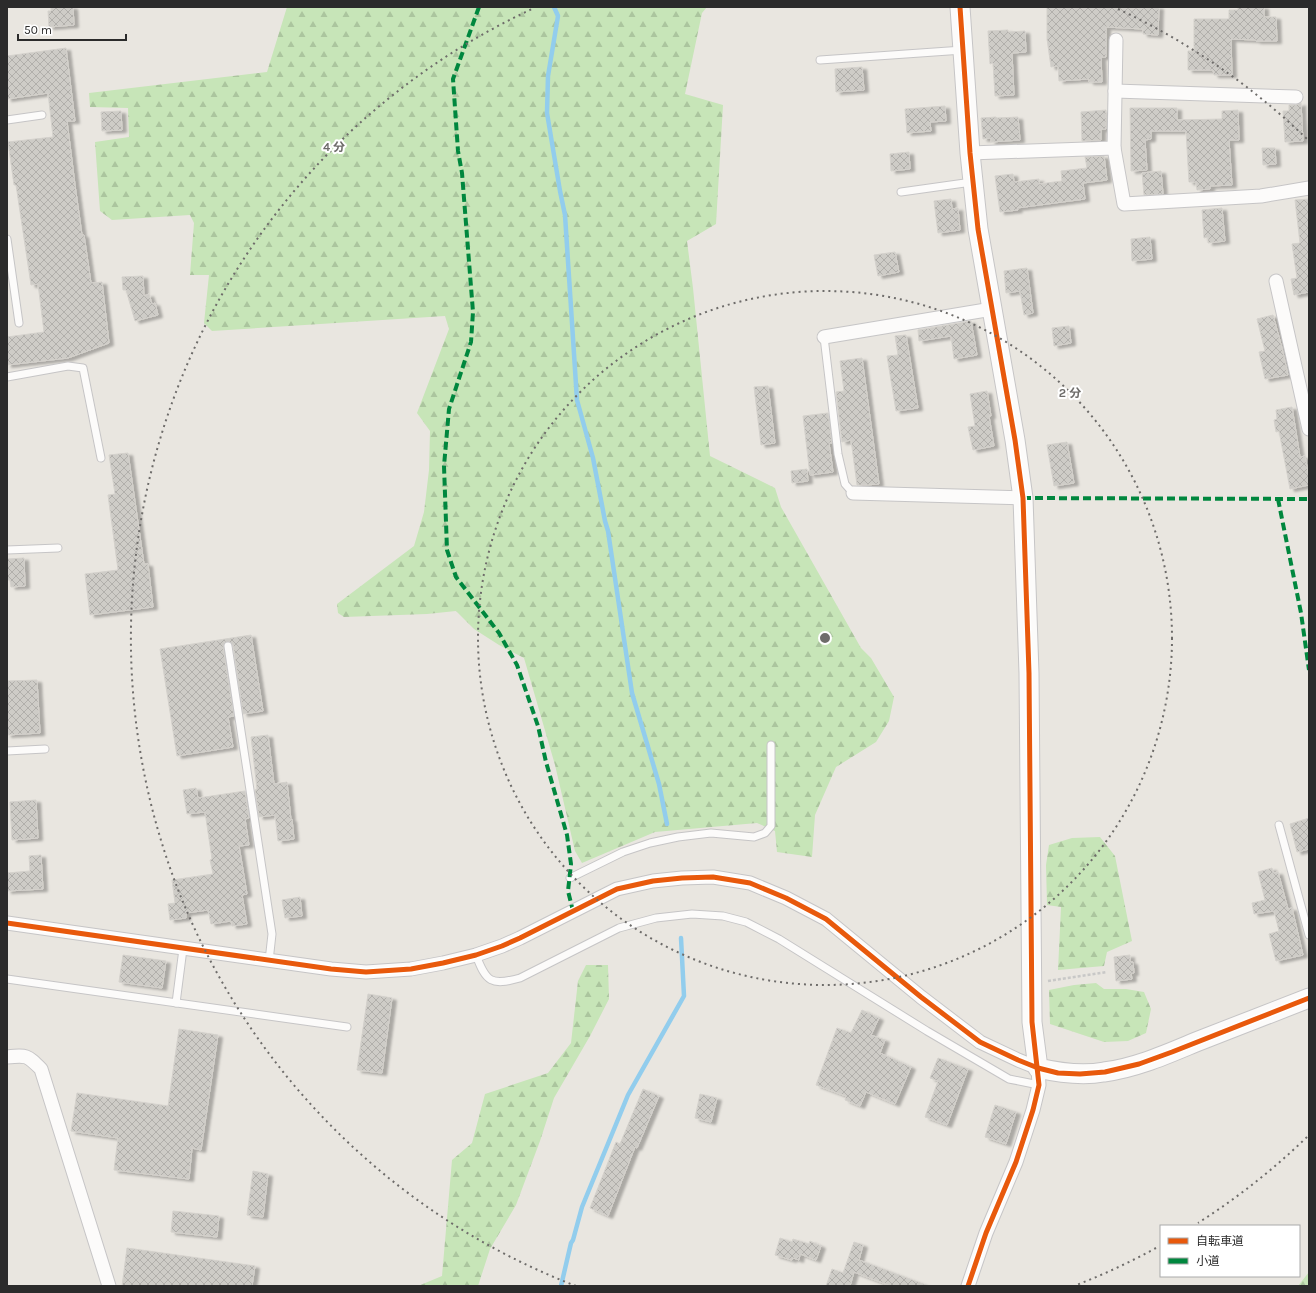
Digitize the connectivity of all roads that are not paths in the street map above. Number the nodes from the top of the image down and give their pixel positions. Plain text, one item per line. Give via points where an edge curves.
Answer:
1 (960, 7) edge
2 (1116, 40) dead end
3 (963, 50) junction
4 (820, 60) dead end
5 (1115, 91) junction
6 (1296, 96) dead end
7 (42, 115) dead end
8 (7, 120) edge
9 (1114, 148) junction
10 (970, 153) junction
11 (973, 182) junction
12 (1309, 188) edge
13 (901, 192) dead end
14 (7, 238) edge
15 (1276, 281) dead end
16 (992, 309) junction
17 (19, 323) dead end
18 (824, 337) joint
19 (7, 376) edge
20 (1307, 412) edge
21 (1309, 429) edge
22 (101, 458) dead end
23 (853, 493) joint
24 (1023, 498) junction
25 (58, 548) dead end
26 (7, 550) edge
27 (228, 646) dead end
28 (771, 745) dead end
29 (45, 749) dead end
30 (7, 752) edge
31 (1279, 825) dead end
32 (570, 878) dead end
33 (7, 923) edge
34 (1309, 935) edge
35 (183, 949) junction
36 (476, 954) junction
37 (269, 961) junction
38 (7, 979) edge
39 (1309, 998) edge
40 (176, 1003) junction
41 (347, 1027) dead end
42 (7, 1057) edge
43 (1039, 1076) junction
44 (109, 1286) edge
45 (968, 1286) edge

1 - 3 street
2 - 5 street
3 - 4 lane
3 - 10 street
5 - 6 street
5 - 9 street
7 - 8 lane
9 - 10 street
9 - 12 street via 1124,204 1261,196
10 - 11 street
11 - 13 lane
11 - 16 street via 978,229
14 - 17 lane
15 - 20 street
16 - 18 street
16 - 24 street
18 - 23 lane via 838,454 846,484
19 - 22 lane via 68,366 83,368
20 - 21 street
23 - 24 street
24 - 43 street via 1029,673 1032,1022
25 - 26 lane
27 - 37 lane via 272,934
28 - 32 lane via 772,826 765,833 754,837 711,833 650,843 623,852
29 - 30 lane
31 - 34 lane
33 - 35 street
35 - 37 street
35 - 40 lane
36 - 37 street via 411,969 366,972
36 - 43 lane via 483,972 494,982 504,982 520,978 619,928 656,918 692,914 722,916 746,922 779,939 1009,1078
36 - 43 street via 520,938 617,889 682,878 713,877 750,883 826,919 980,1042 1018,1060
38 - 40 lane
39 - 43 street via 1139,1064 1105,1072 1058,1072
40 - 41 lane
42 - 44 street via 23,1056 32,1060 41,1069
43 - 45 street via 1033,1110 1016,1162 986,1233

